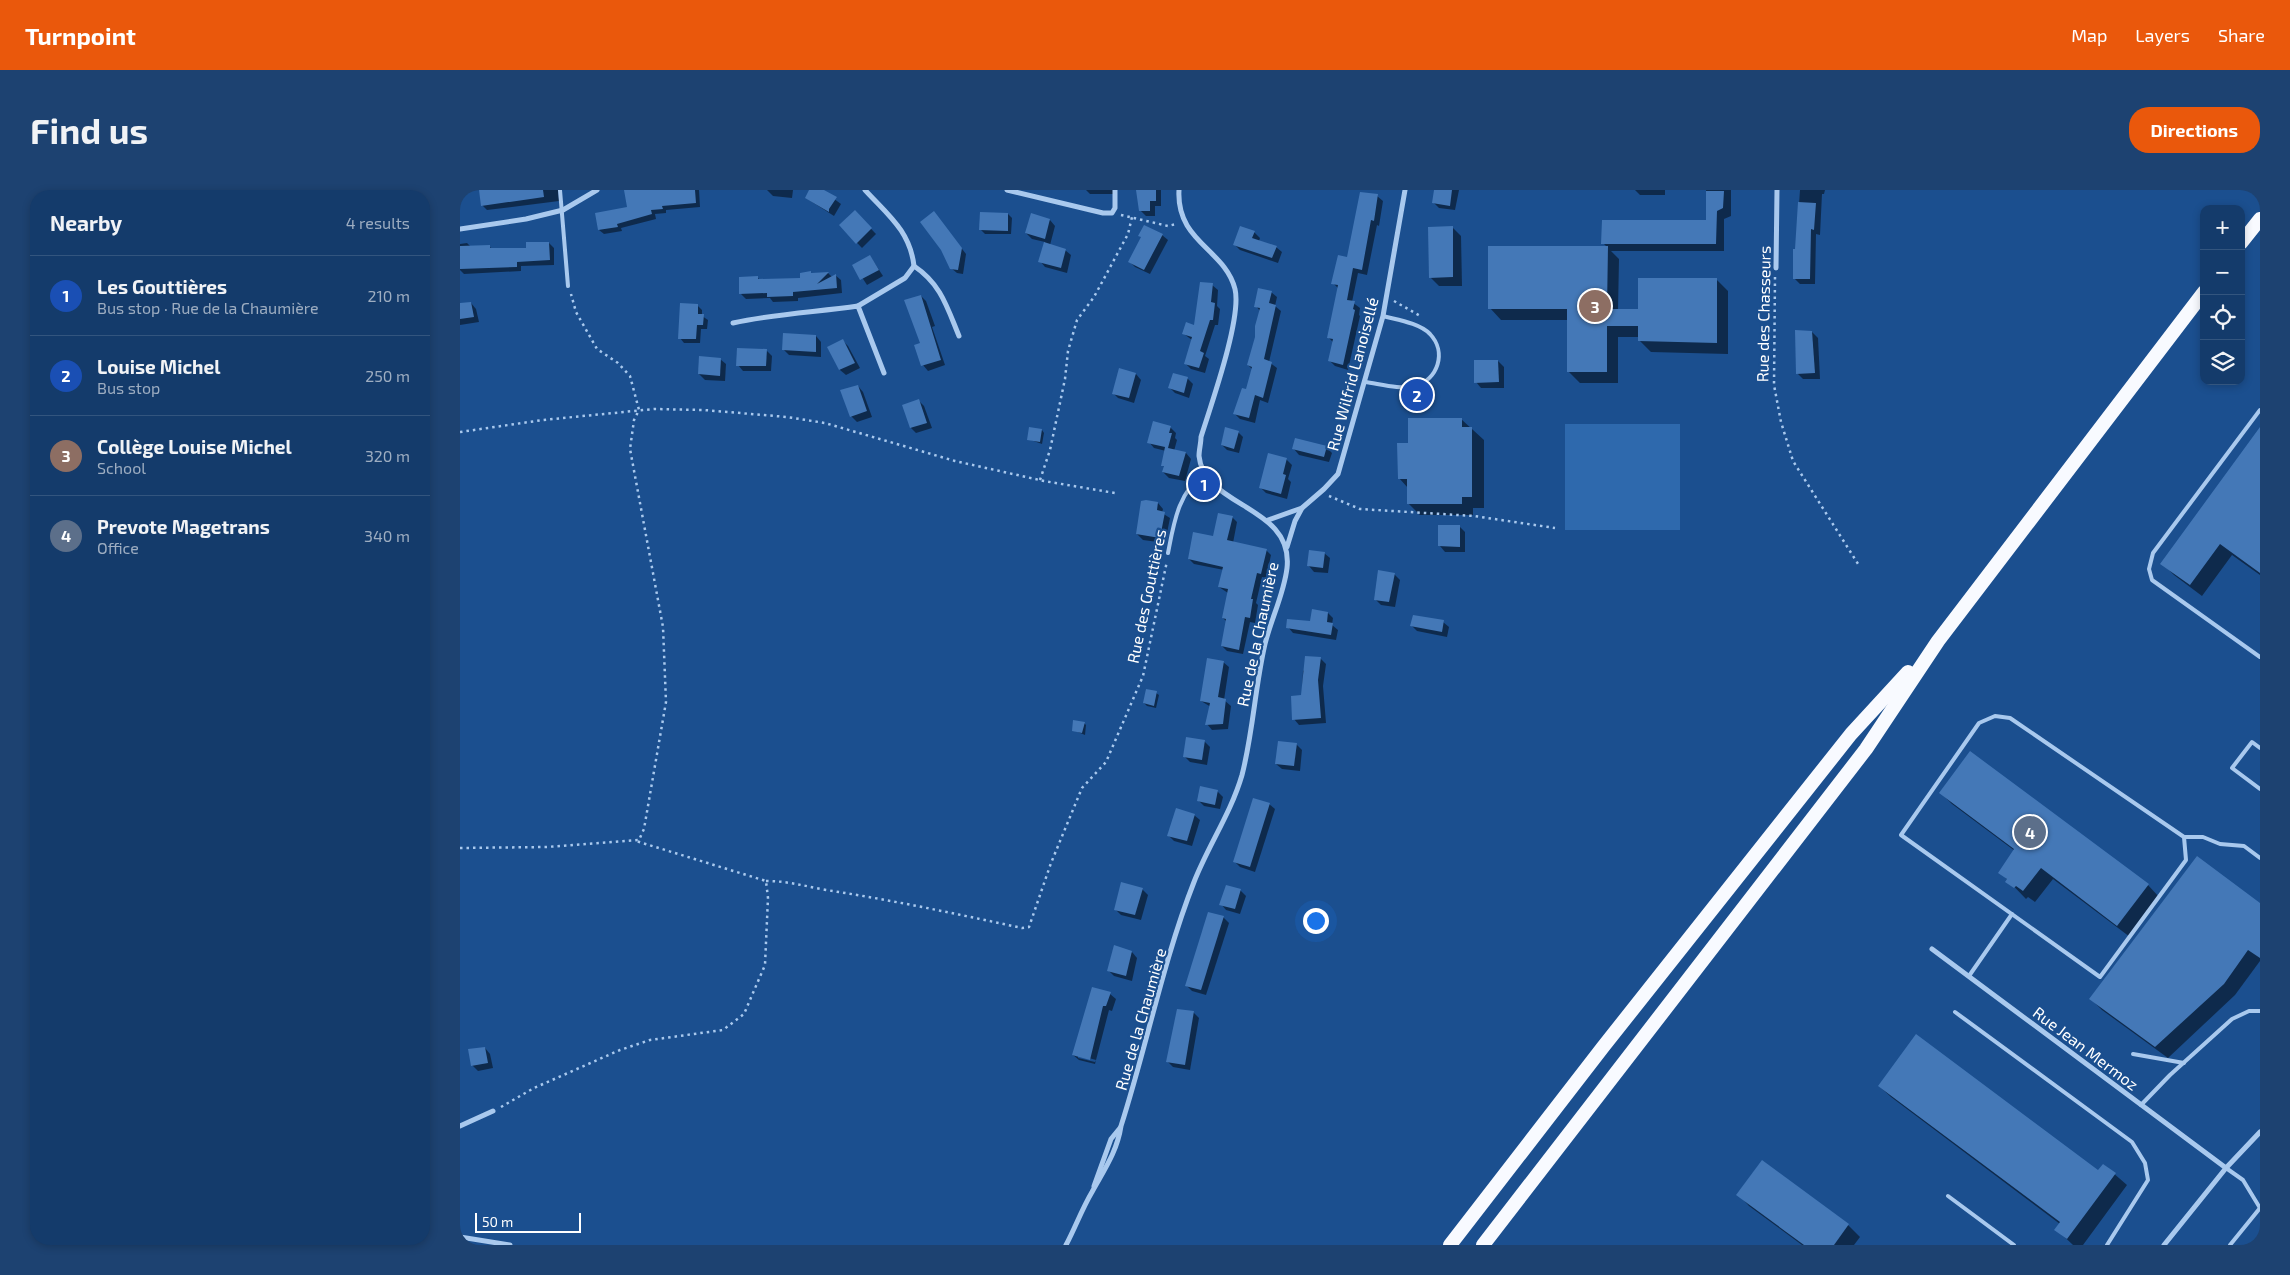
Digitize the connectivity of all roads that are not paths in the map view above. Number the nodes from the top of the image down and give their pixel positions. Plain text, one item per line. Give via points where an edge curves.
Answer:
1 (560, 190) edge
2 (597, 190) edge
3 (865, 190) edge
4 (1007, 190) edge
5 (1115, 190) edge
6 (1179, 190) edge
7 (1405, 190) edge
8 (1778, 190) edge
9 (563, 210) junction
10 (2260, 219) edge
11 (460, 229) edge
12 (2245, 238) edge
13 (914, 266) junction
14 (1776, 268) road end
15 (568, 286) road end
16 (2202, 295) edge
17 (858, 306) junction
18 (1383, 316) junction
19 (733, 323) dead end
20 (959, 336) dead end
21 (884, 373) dead end
22 (1365, 382) junction
23 (2260, 410) edge
24 (1205, 472) junction
25 (1302, 508) junction
26 (1268, 520) junction
27 (1287, 547) junction
28 (1168, 553) road end
29 (1938, 641) junction
30 (2260, 657) edge
31 (2260, 748) edge
32 (2260, 789) edge
33 (2184, 837) junction
34 (2260, 858) edge
35 (2012, 914) junction
36 (1932, 948) dead end
37 (1969, 976) junction
38 (2260, 1011) edge
39 (1955, 1012) dead end
40 (2133, 1054) dead end
41 (2184, 1063) junction
42 (2142, 1105) junction
43 (493, 1111) road end
44 (460, 1126) edge
45 (2260, 1132) edge
46 (2226, 1168) junction
47 (1948, 1196) dead end
48 (2260, 1208) edge
49 (460, 1237) edge
50 (510, 1245) edge
51 (1066, 1245) edge
52 (1450, 1245) edge
53 (1483, 1245) edge
54 (2014, 1245) edge
55 (2107, 1245) edge
56 (2164, 1245) edge
57 (2230, 1245) edge

1 - 9 lane
2 - 9 street
3 - 13 street via 902,231 912,249
4 - 5 street via 1104,213 1112,213 1115,208
6 - 24 street via 1178,206 1184,223 1230,276 1237,303 1202,437 1199,456
7 - 18 street, Rue Wilfrid Lanoisellé
8 - 14 street, Rue des Chasseurs
9 - 11 street
9 - 15 lane
10 - 12 highway
13 - 17 street via 905,278
13 - 20 street via 929,276 940,290
16 - 29 highway
17 - 19 street
17 - 21 street
18 - 22 street, Rue Wilfrid Lanoisellé
18 - 22 lane via 1418,326 1430,334 1437,346 1439,361 1436,371 1427,381 1414,386
22 - 25 street, Rue Wilfrid Lanoisellé via 1338,474
23 - 30 lane via 2153,553 2149,570 2152,580
24 - 26 street, Rue de la Chaumière via 1214,485
24 - 28 lane, Rue des Gouttières via 1184,495 1176,513
25 - 26 street
25 - 27 street, Rue Wilfrid Lanoisellé
26 - 27 street, Rue de la Chaumière
27 - 51 street, Rue de la Chaumière via 1287,569 1265,644 1242,775 1194,882 1121,1126 1119,1142
29 - 52 highway via 1851,734 1602,1047
29 - 53 highway via 1866,749
31 - 32 lane via 2252,742 2232,768
33 - 34 lane via 2204,837 2220,844 2244,846
33 - 35 lane via 2186,860 2100,977
33 - 35 lane via 2010,718 1995,716 1979,723 1901,835
35 - 37 lane
36 - 37 street, Rue Jean Mermoz
37 - 42 street, Rue Jean Mermoz
38 - 41 lane via 2249,1011 2232,1019
39 - 55 lane via 2132,1142 2145,1163 2148,1180
40 - 41 lane
41 - 42 lane
42 - 46 street, Rue Jean Mermoz
43 - 44 street
45 - 46 street
46 - 48 lane via 2243,1180
46 - 56 street
47 - 54 lane
48 - 57 lane
49 - 50 street

